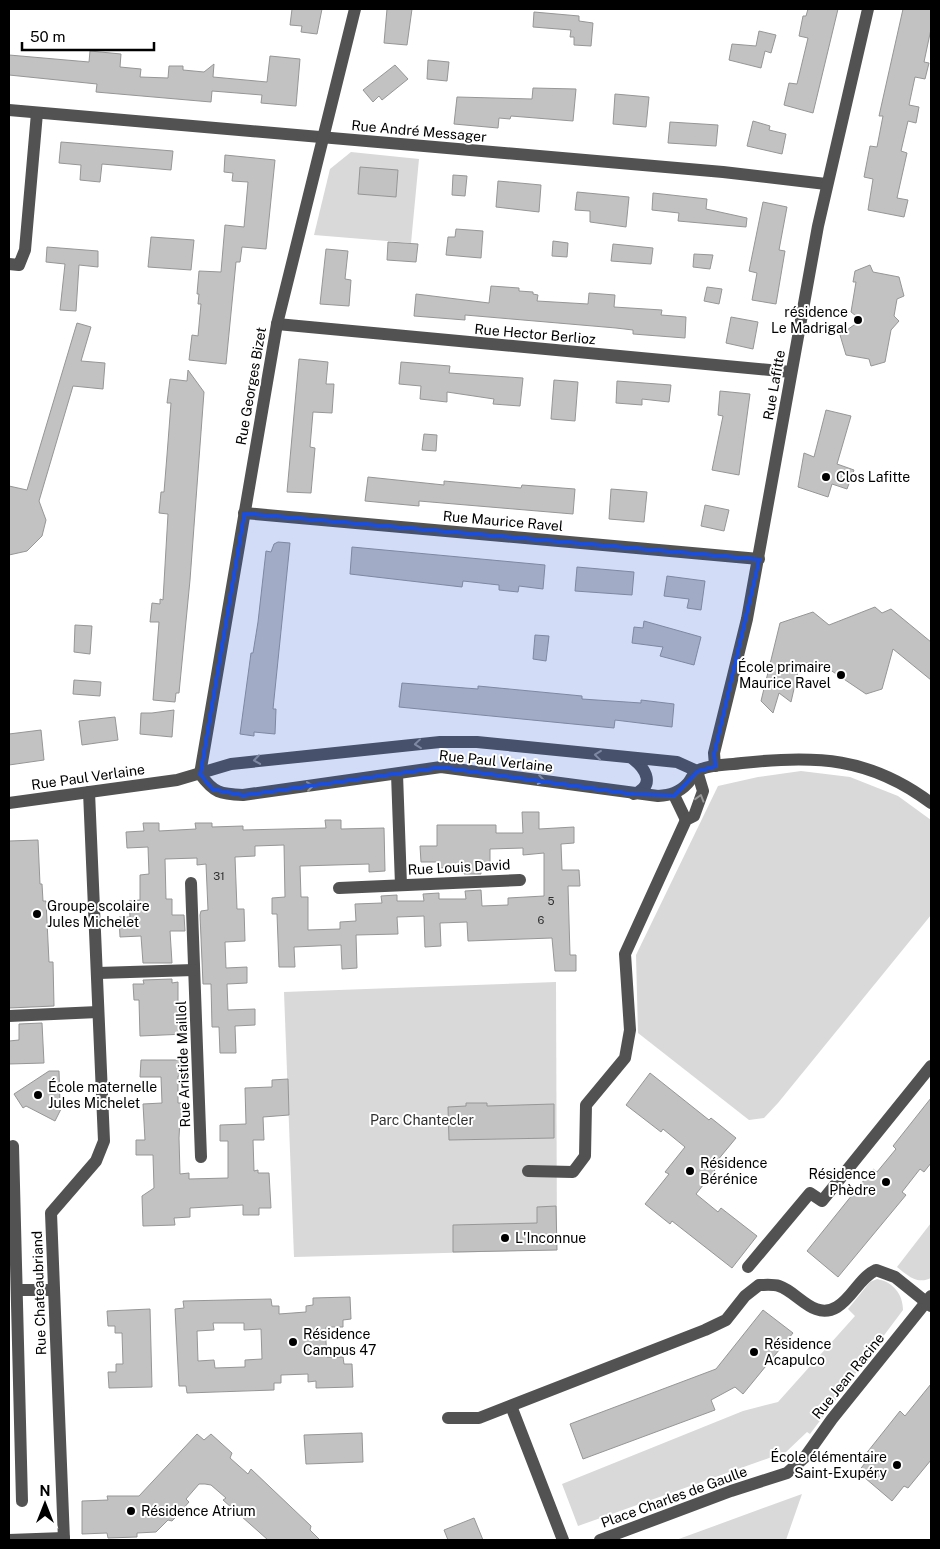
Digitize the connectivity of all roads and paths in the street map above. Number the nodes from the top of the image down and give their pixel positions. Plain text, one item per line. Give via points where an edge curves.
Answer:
1 (355, 9) edge
2 (868, 9) edge
3 (9, 110) edge
4 (37, 113) junction
5 (323, 138) junction
6 (826, 184) junction
7 (9, 264) edge
8 (277, 324) junction
9 (791, 372) junction
10 (244, 513) junction
11 (759, 559) junction
12 (633, 759) junction
13 (715, 766) junction
14 (697, 771) junction
15 (200, 774) junction
16 (397, 774) junction
17 (89, 792) junction
18 (634, 794) junction
19 (674, 795) junction
20 (9, 803) edge
21 (931, 803) edge
22 (686, 820) junction
23 (520, 880) dead end
24 (191, 883) dead end
25 (400, 885) junction
26 (339, 888) dead end
27 (194, 970) junction
28 (98, 973) junction
29 (98, 1012) junction
30 (9, 1016) edge
31 (931, 1066) edge
32 (13, 1146) dead end
33 (201, 1158) dead end
34 (528, 1171) dead end
35 (748, 1266) dead end
36 (16, 1290) junction
37 (54, 1290) junction
38 (930, 1301) edge
39 (511, 1406) junction
40 (448, 1418) dead end
41 (788, 1473) joint
42 (22, 1501) dead end
43 (64, 1539) edge
44 (9, 1540) edge
45 (563, 1540) edge
46 (600, 1540) edge

1 - 5 street, Rue Georges Bizet
2 - 6 street, Rue Lafitte
3 - 4 street, Rue André Messager
4 - 5 street, Rue André Messager
4 - 7 street via 25,250 19,265
5 - 6 street, Rue André Messager via 723,172
5 - 8 street, Rue Georges Bizet
6 - 9 street, Rue Lafitte
8 - 9 street, Rue Hector Berlioz
8 - 10 street, Rue Georges Bizet
9 - 11 street, Rue Lafitte
10 - 11 street, Rue Maurice Ravel
10 - 15 street, Rue Georges Bizet
11 - 13 street, Rue Lafitte via 714,753
12 - 14 street, Rue Paul Verlaine via 677,762
12 -> 15 street, Rue Paul Verlaine via 477,742 440,742 273,758 231,764
12 - 18 street via 642,766 647,777 642,791
13 - 14 street
13 - 21 street via 799,758 846,762 887,775 909,786
14 - 19 street
22 -> 14 street via 694,816 703,791
15 -> 16 street, Rue Paul Verlaine via 212,789 243,795
15 - 17 street, Rue Paul Verlaine
16 -> 18 street, Rue Paul Verlaine via 441,767
16 - 25 street, Rue Louis David
17 - 20 street, Rue Paul Verlaine
17 - 28 street, Rue Chateaubriand
18 - 19 street, Rue Paul Verlaine
19 - 22 street
22 - 34 street via 625,954 630,1030 625,1058 586,1105 585,1156 573,1172
23 - 25 street, Rue Louis David
24 - 27 street, Rue Aristide Maillol
25 - 26 street, Rue Louis David
27 - 28 street
27 - 33 street, Rue Aristide Maillol
28 - 29 street, Rue Chateaubriand
29 - 30 street
29 - 37 street, Rue Chateaubriand via 104,1141 96,1161 51,1213
31 - 35 street via 822,1201 810,1193
32 - 36 street
36 - 37 street
36 - 42 street
37 - 43 street, Rue Chateaubriand
38 - 39 street via 894,1277 876,1270 867,1274 846,1300 835,1308 809,1307 780,1286 760,1285 745,1296 726,1320
38 - 41 street, Rue Jean Racine via 832,1419 805,1457
39 - 40 street via 480,1418
39 - 45 street
41 - 46 street, Place Charles de Gaulle
43 - 44 street

